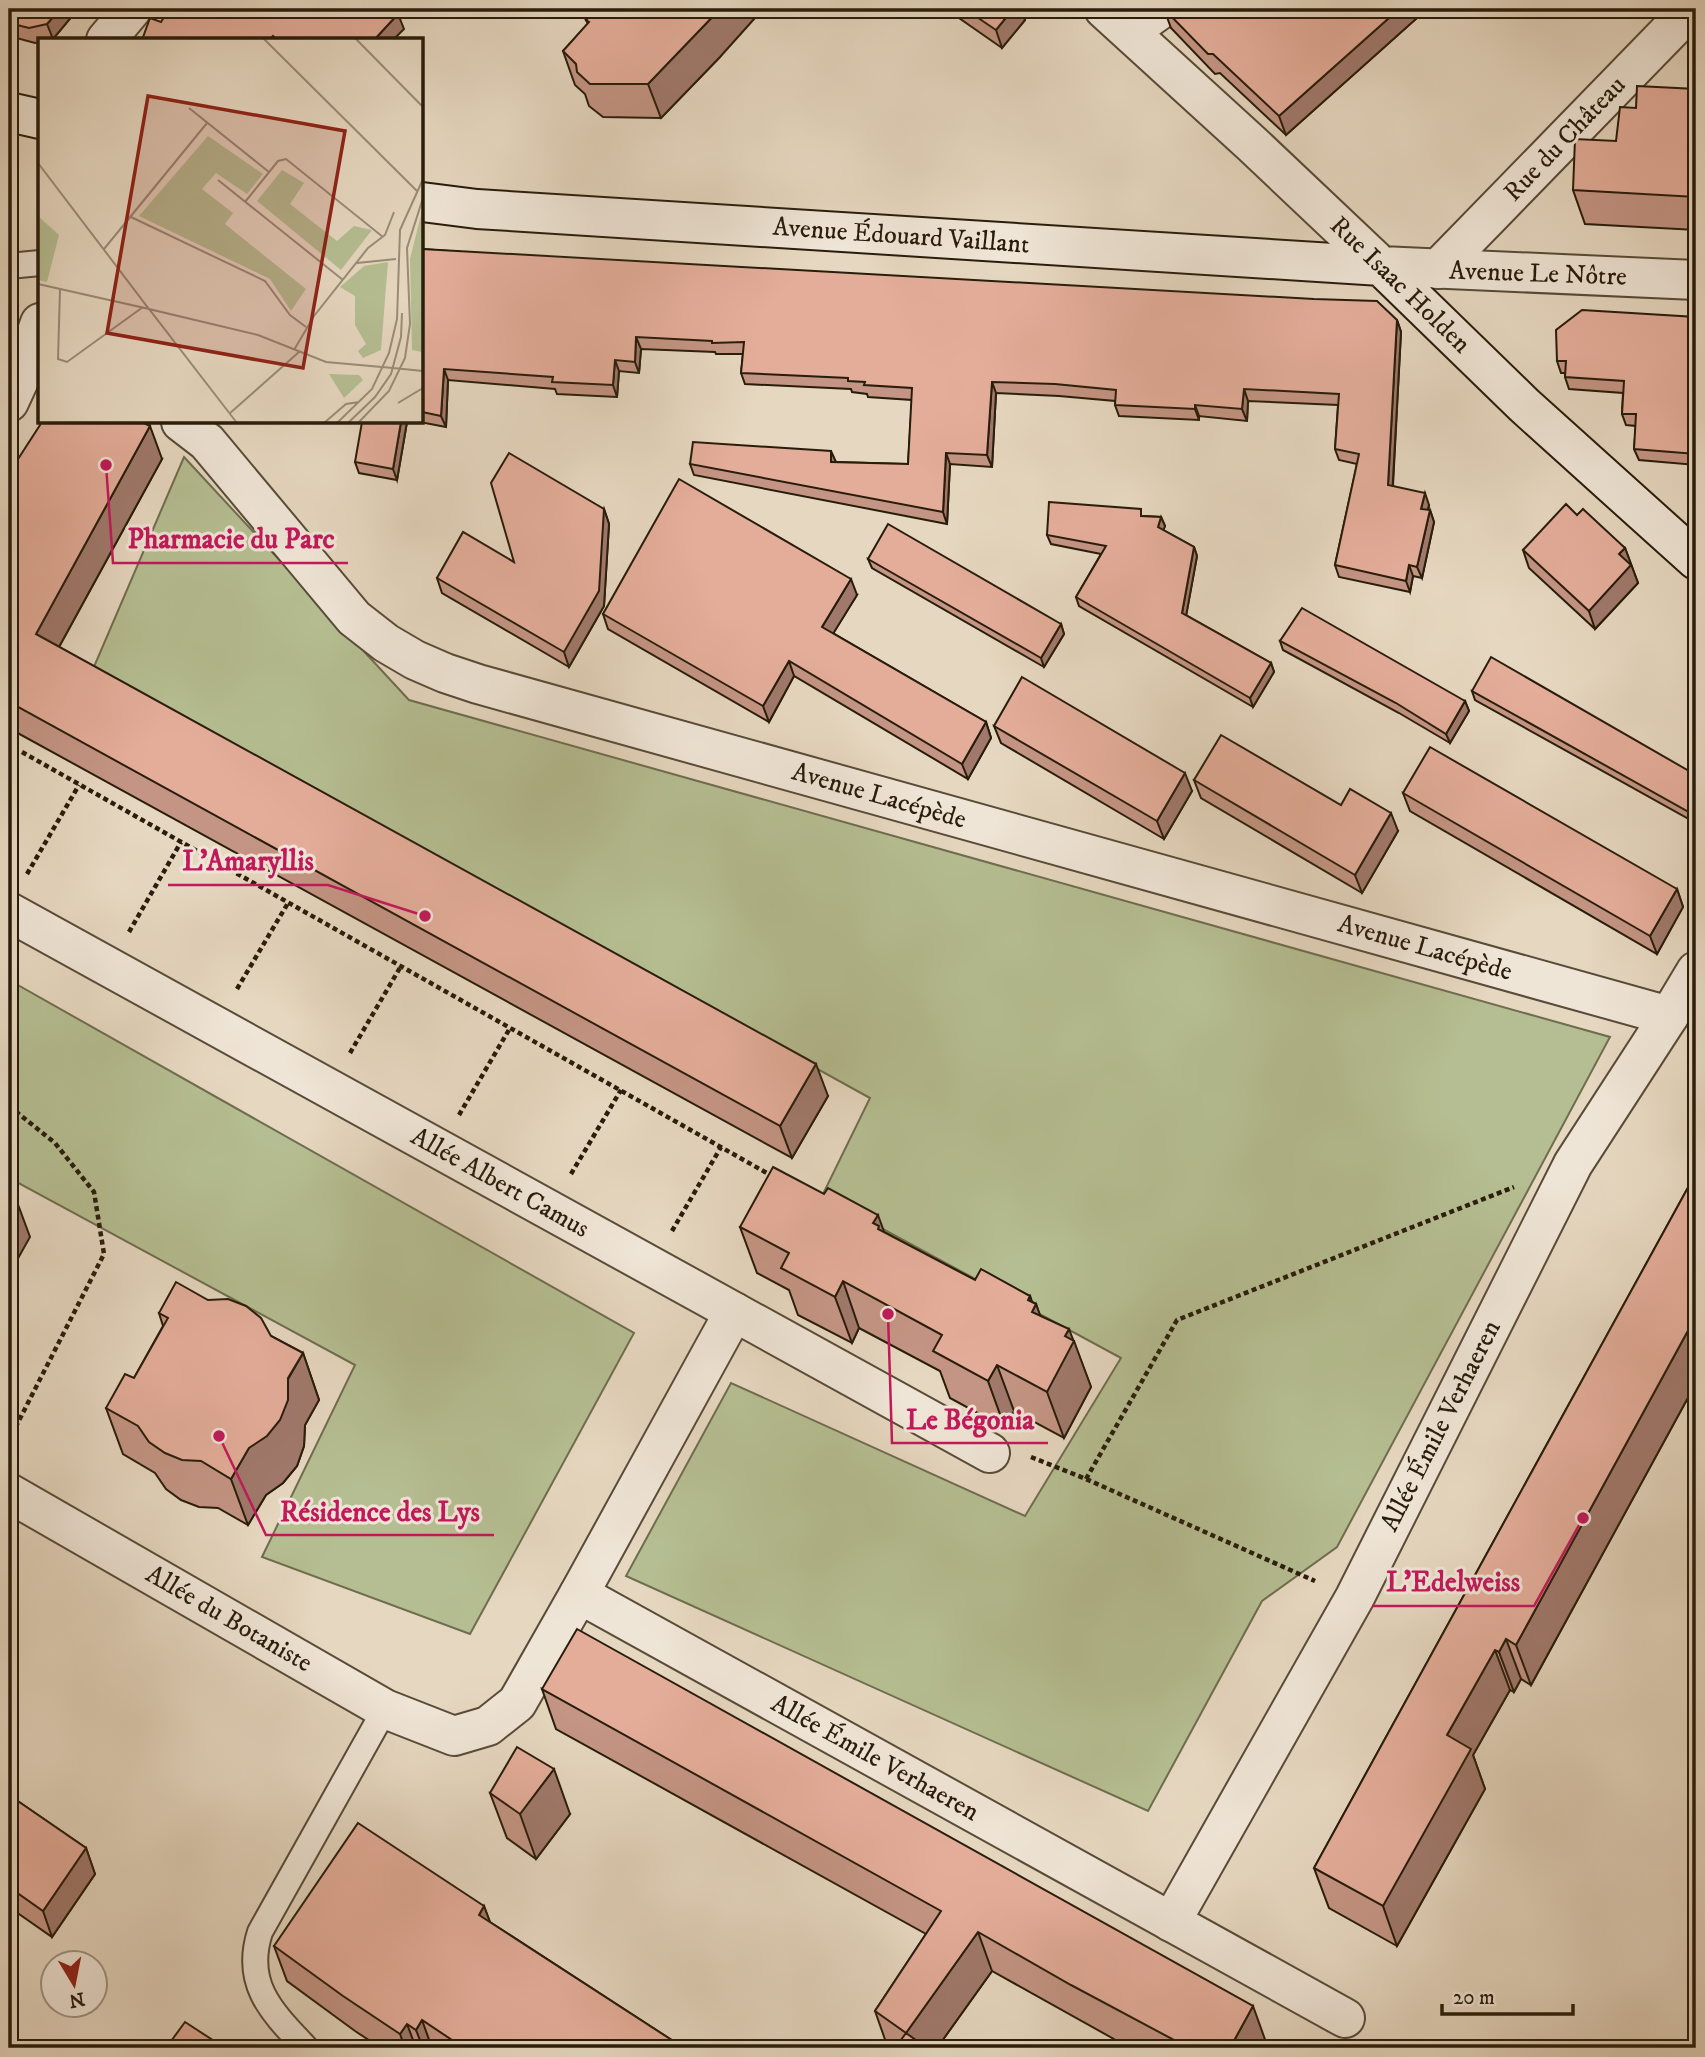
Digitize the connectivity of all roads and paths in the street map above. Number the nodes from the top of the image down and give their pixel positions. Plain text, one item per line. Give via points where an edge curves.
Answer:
1 (132, 9) edge
2 (1104, 9) edge
3 (1173, 9) edge
4 (1691, 9) edge
5 (1134, 37) junction
6 (108, 38) edge
7 (9, 112) edge
8 (38, 119) edge
9 (424, 202) edge
10 (38, 263) edge
11 (9, 266) edge
12 (1381, 266) junction
13 (1438, 270) junction
14 (1696, 280) edge
15 (38, 342) edge
16 (9, 402) edge
17 (184, 424) edge
18 (1696, 560) edge
19 (22, 752) dead end
20 (79, 785) junction
21 (181, 842) junction
22 (15, 898) edge
23 (288, 903) junction
24 (401, 966) junction
25 (108, 967) junction
26 (1696, 971) edge
27 (1670, 1016) junction
28 (215, 1026) junction
29 (510, 1028) junction
30 (329, 1089) junction
31 (621, 1090) junction
32 (9, 1106) edge
33 (721, 1147) junction
34 (439, 1149) junction
35 (1573, 1164) junction
36 (773, 1176) edge
37 (550, 1211) junction
38 (651, 1266) junction
39 (734, 1312) junction
40 (9, 1440) edge
41 (990, 1453) joint
42 (1086, 1479) junction
43 (9, 1493) edge
44 (579, 1594) junction
45 (1355, 1597) junction
46 (385, 1709) junction
47 (1171, 1922) junction
48 (1345, 2018) dead end
49 (306, 2048) edge

1 - 6 street
2 - 5 street, Rue Isaac Holden
3 - 5 lane
4 - 13 street, Rue du Château
5 - 12 street, Rue Isaac Holden
7 - 8 street
9 - 12 street, Avenue Édouard Vaillant
10 - 11 lane
12 - 13 street, Avenue Le Nôtre
12 - 18 street, Rue Isaac Holden via 1524,405
13 - 14 street, Avenue Le Nôtre
15 - 16 street
17 - 27 street, Avenue Lacépède via 207,442 354,618 386,643 445,673
19 - 20 path
20 - 21 path
20 - 22 path
21 - 23 path
21 - 25 path
22 - 25 street, Allée Albert Camus
23 - 24 path
23 - 28 path
24 - 29 path
24 - 30 path
25 - 28 street, Allée Albert Camus
26 - 27 street, Allée Émile Verhaeren
27 - 35 street, Allée Émile Verhaeren
28 - 30 street, Allée Albert Camus
29 - 31 path
29 - 34 path
30 - 34 street, Allée Albert Camus
31 - 33 path
31 - 37 path
32 - 40 path via 55,1143 94,1192 104,1254
33 - 36 path
33 - 38 path
34 - 37 street, Allée Albert Camus
35 - 42 path via 1177,1320
35 - 45 street, Allée Émile Verhaeren
37 - 38 street, Allée Albert Camus
38 - 39 street, Allée Albert Camus
39 - 41 street, Allée Albert Camus
39 - 44 street
41 - 42 path via 1020,1453
42 - 45 path
43 - 46 street, Allée du Botaniste
44 - 46 street, Allée du Botaniste via 517,1703 488,1726 454,1737
44 - 47 street, Allée Émile Verhaeren
45 - 47 street, Allée Émile Verhaeren
46 - 49 lane via 255,1947 258,1985 265,2001
47 - 48 street, Allée Émile Verhaeren

